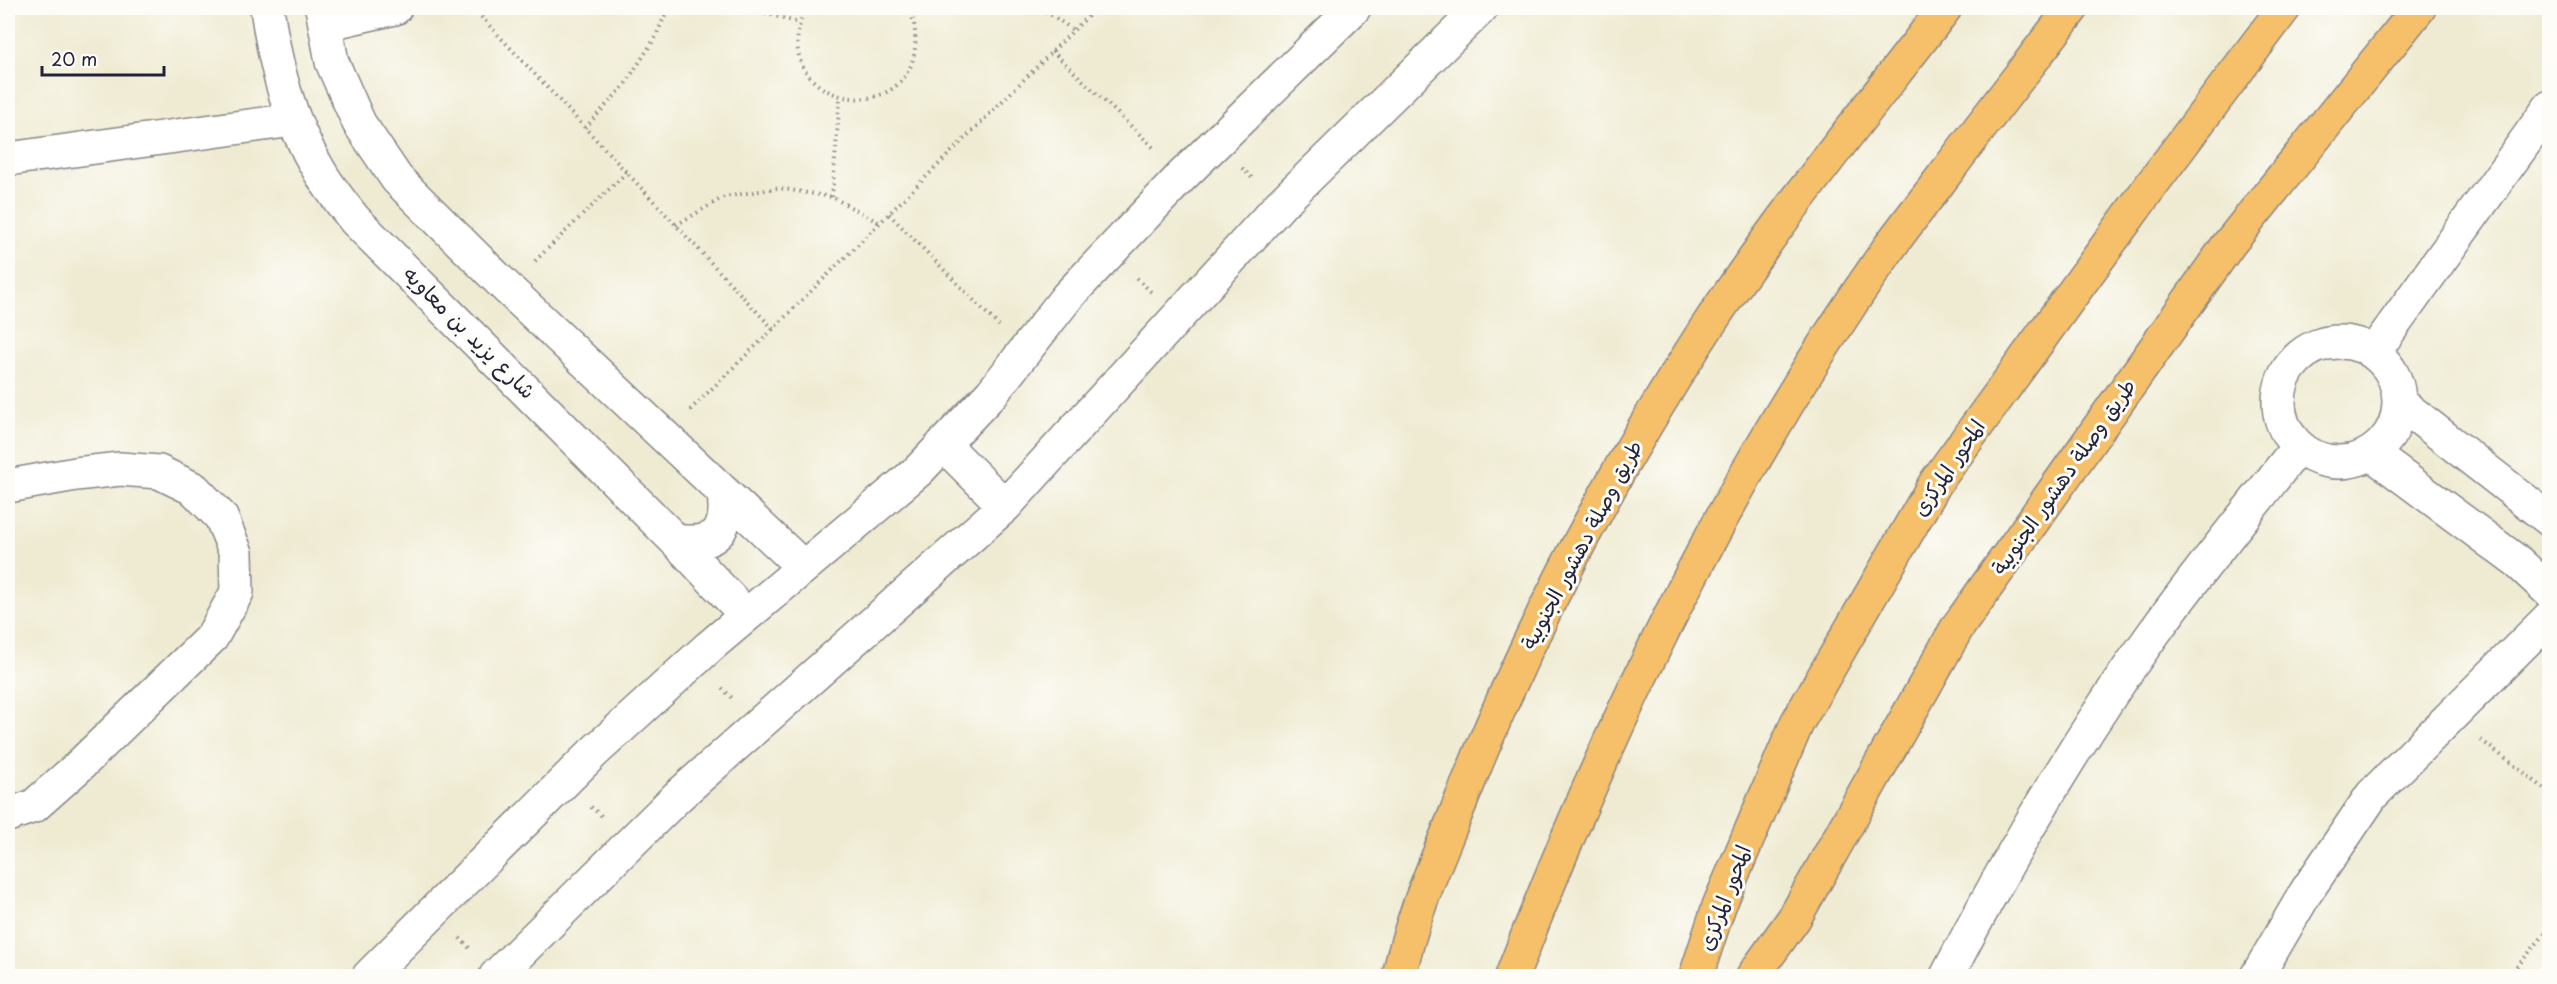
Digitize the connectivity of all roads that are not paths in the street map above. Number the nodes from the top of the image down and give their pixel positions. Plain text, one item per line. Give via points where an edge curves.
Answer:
1 (267, 8) edge
2 (395, 8) edge
3 (1354, 8) edge
4 (1481, 8) edge
5 (1945, 8) edge
6 (2072, 8) edge
7 (2284, 8) edge
8 (2419, 8) edge
9 (323, 16) edge
10 (2550, 107) edge
11 (294, 120) junction
12 (8, 159) edge
13 (2374, 352) junction
14 (2400, 403) junction
15 (943, 444) junction
16 (2298, 447) junction
17 (2372, 454) junction
18 (8, 486) edge
19 (724, 494) junction
20 (1005, 506) junction
21 (2550, 520) edge
22 (676, 541) junction
23 (803, 567) junction
24 (2550, 592) edge
25 (746, 615) junction
26 (2550, 618) edge
27 (8, 815) edge
28 (369, 976) edge
29 (497, 976) edge
30 (1399, 976) edge
31 (1512, 976) edge
32 (1696, 976) edge
33 (1753, 976) edge
34 (1947, 976) edge
35 (2257, 976) edge

1 - 11 street, شارع يزيد بن معاويه via 278,74
2 - 9 street
3 - 15 street via 1182,176 1067,297 992,393
4 - 20 street via 1280,205
5 - 30 main road, طريق وصلة دهشور الجنوبية via 1711,321 1593,516 1536,627 1485,740 1420,900
6 - 31 main road via 1884,254 1806,373 1734,495 1666,620 1605,748
7 - 32 main road, المحور المركزى via 1936,482 1797,723 1719,906
8 - 33 main road, طريق وصلة دهشور الجنوبية via 2229,244 1957,628 1795,917
9 - 19 street via 332,62 359,123 397,178
10 - 13 street
11 - 12 street
11 - 22 street, شارع يزيد بن معاويه via 320,173 355,220
13 - 14 street via 2393,375
13 - 16 street via 2343,341 2326,343 2298,358 2281,386 2279,403 2281,419
14 - 17 street via 2392,432
14 - 21 street
15 - 20 street
15 - 23 street via 918,471
16 - 17 street via 2326,462 2357,461
16 - 34 street via 2154,633 2092,722 2036,813
17 - 24 street via 2519,563
18 - 27 street via 120,469 159,472 194,489 221,517 237,553 237,592 212,637 34,806
19 - 22 street via 726,516 717,534 698,544
19 - 23 street
20 - 29 street via 677,797
22 - 25 street, شارع يزيد بن معاويه
23 - 25 street
25 - 28 street via 564,782
26 - 35 street via 2372,795 2306,892

